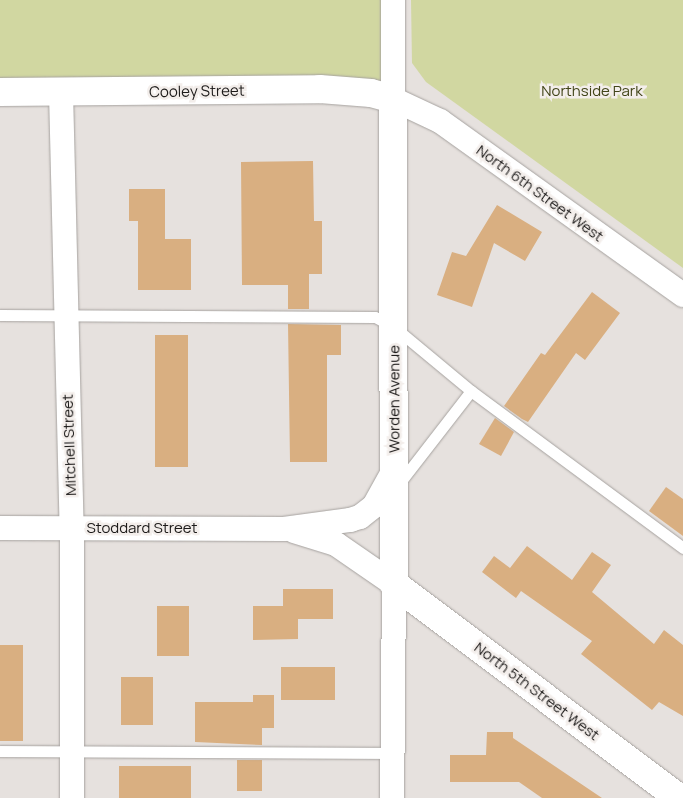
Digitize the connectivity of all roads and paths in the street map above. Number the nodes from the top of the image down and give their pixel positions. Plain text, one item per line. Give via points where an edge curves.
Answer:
1 (393, 0) edge
2 (0, 92) edge
3 (60, 92) junction
4 (393, 99) junction
5 (683, 295) edge
6 (0, 315) edge
7 (66, 316) junction
8 (394, 327) junction
9 (472, 391) junction
10 (394, 480) junction
11 (0, 528) edge
12 (72, 528) junction
13 (284, 529) junction
14 (683, 548) edge
15 (394, 584) junction
16 (0, 751) edge
17 (72, 751) junction
18 (393, 752) junction
19 (72, 798) edge
20 (392, 798) edge
21 (679, 798) edge

1 - 4 street, Worden Avenue
2 - 3 street, Cooley Street
3 - 4 street, Cooley Street via 320,89 371,93
3 - 7 street, Mitchell Street
4 - 5 street, North 6th Street West via 440,121
4 - 8 street, Worden Avenue
6 - 7 lane
7 - 8 lane via 367,315
7 - 12 street, Mitchell Street
8 - 9 lane
8 - 10 street, Worden Avenue
9 - 10 lane
9 - 14 lane
10 - 13 street, Stoddard Street via 374,506 360,517
10 - 15 street, Worden Avenue
11 - 12 street, Stoddard Street
12 - 13 street, Stoddard Street
12 - 17 street, Mitchell Street
13 - 15 street, Stoddard Street via 336,544
15 - 18 street, Worden Avenue
15 - 21 street, North 5th Street West
16 - 17 lane
17 - 18 lane
17 - 19 street, Mitchell Street
18 - 20 street, Worden Avenue

